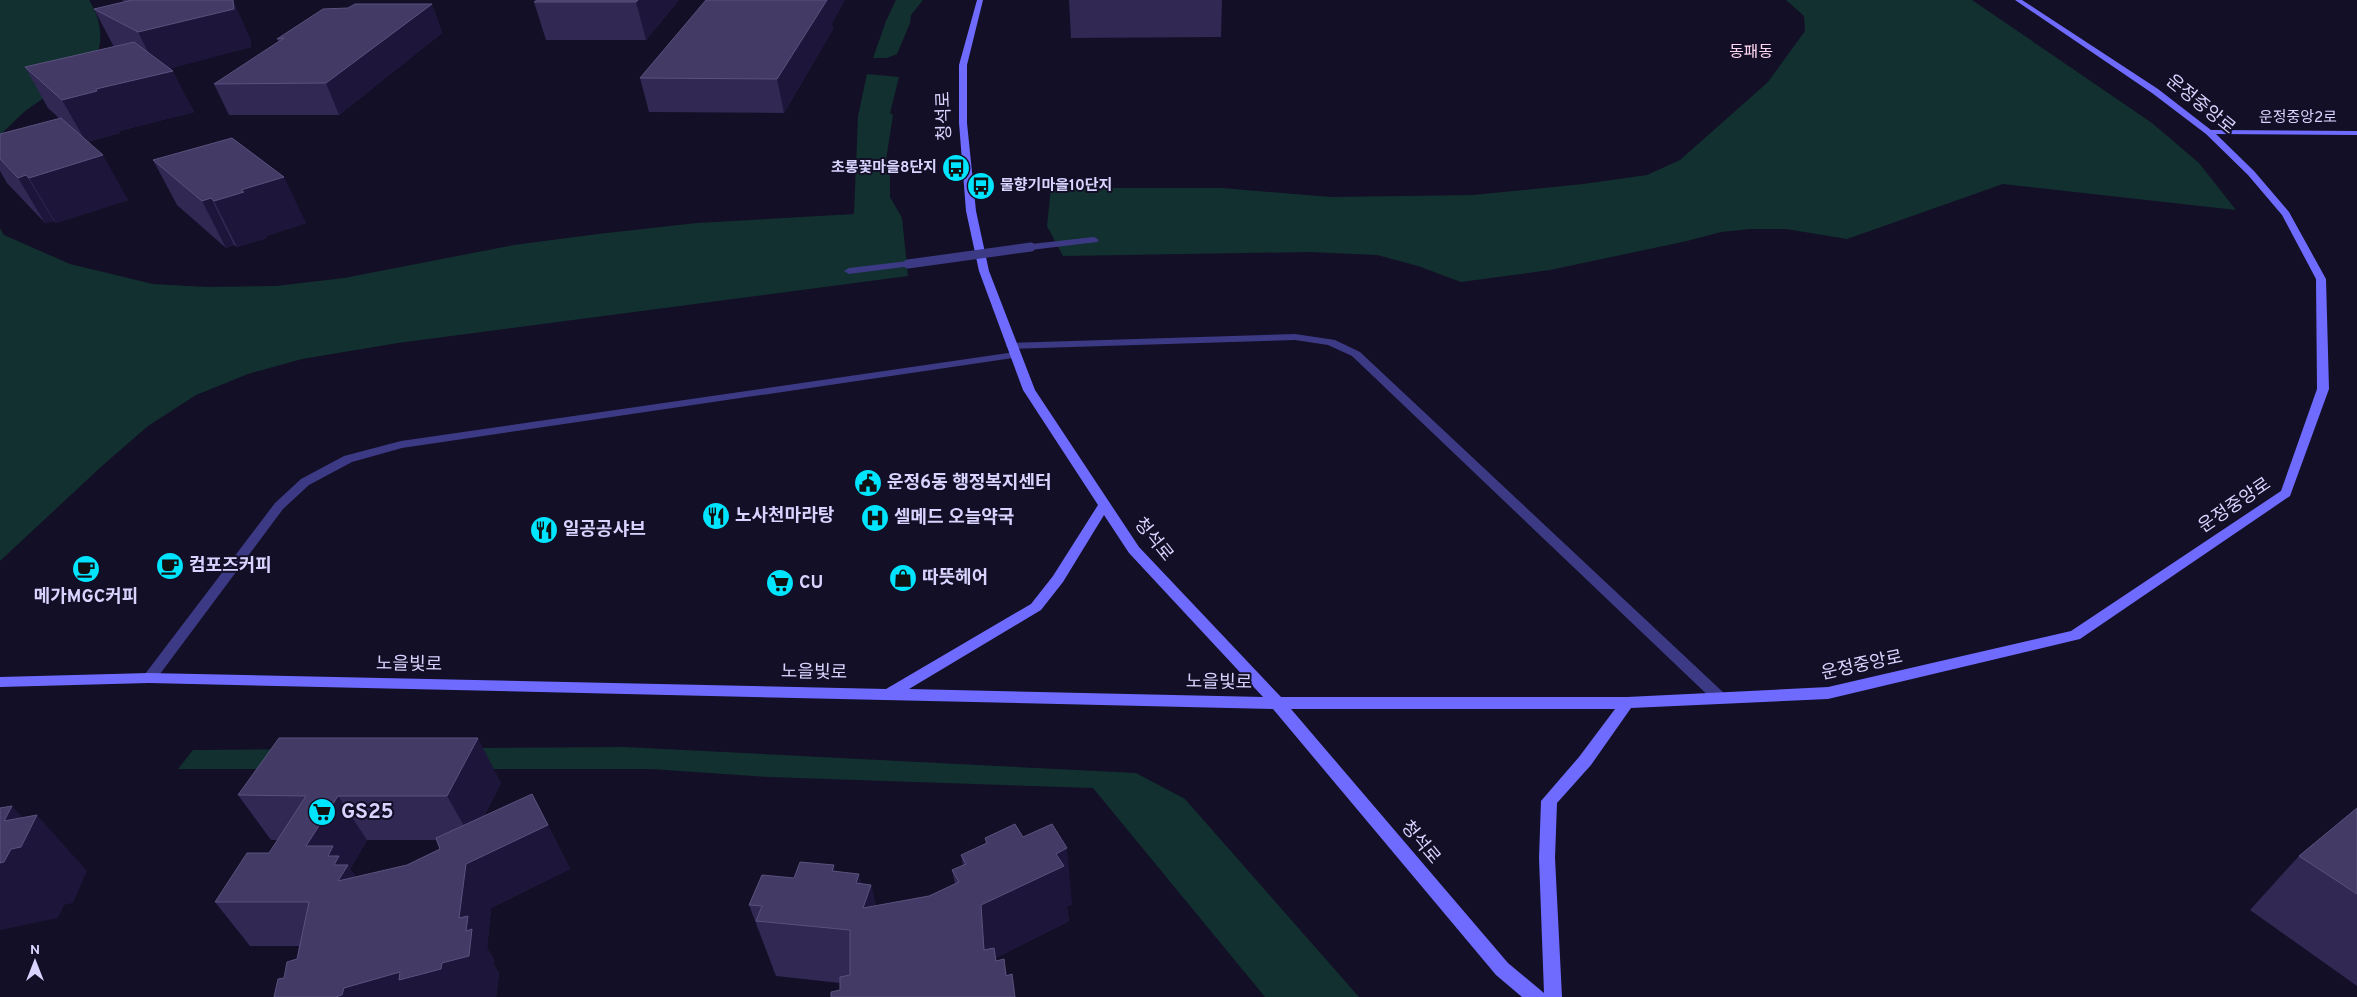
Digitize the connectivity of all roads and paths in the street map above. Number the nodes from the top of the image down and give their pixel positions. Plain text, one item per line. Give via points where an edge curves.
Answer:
1 (980, 0) edge
2 (2018, 0) edge
3 (2209, 132) junction
4 (2357, 133) edge
5 (1094, 240) dead end
6 (848, 271) dead end
7 (1013, 351) junction
8 (1104, 505) junction
9 (149, 678) junction
10 (0, 682) edge
11 (892, 694) junction
12 (1720, 698) junction
13 (1627, 702) junction
14 (1276, 703) junction
15 (1536, 997) edge
16 (1553, 997) edge

1 - 7 street, 청석로 via 963,65 963,123 971,212 984,271
2 - 3 street, 운정중앙로 via 2156,91
3 - 4 street, 운정중앙2로
3 - 12 street, 운정중앙로 via 2251,173 2286,214 2321,279 2323,389 2286,493 2075,635 1828,692
5 - 6 street, bridge
7 - 8 street, 청석로 via 1029,390
7 - 9 street via 401,445 348,459 305,482 280,506
7 - 12 street via 1295,337 1331,342 1356,354
8 - 11 street via 1058,580 1036,607
8 - 14 street, 청석로 via 1134,550
9 - 10 street, 노을빛로
9 - 11 street, 노을빛로
11 - 14 street, 노을빛로
12 - 13 street, 운정중앙로
13 - 14 street, 노을빛로
13 - 16 street via 1584,761 1549,800 1547,858
14 - 15 street, 청석로 via 1502,969

